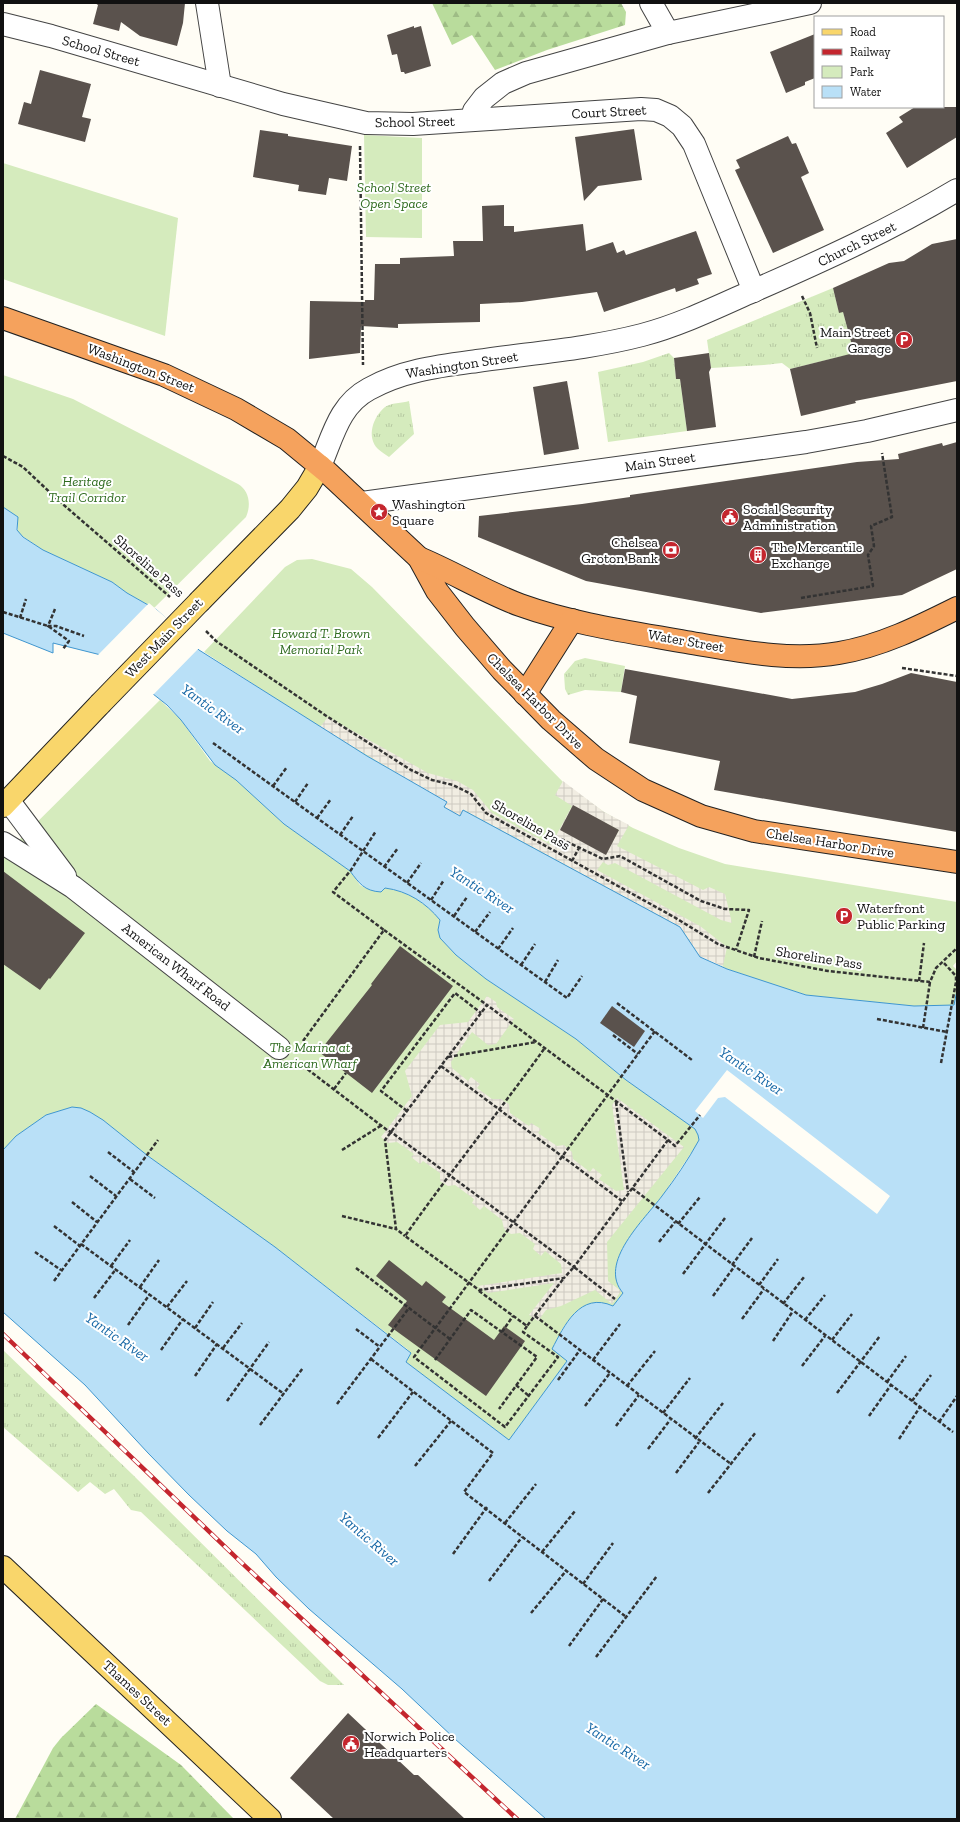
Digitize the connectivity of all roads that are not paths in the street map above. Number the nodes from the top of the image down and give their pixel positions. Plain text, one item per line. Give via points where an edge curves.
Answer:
1 (207, 3) edge
2 (651, 3) edge
3 (810, 3) edge
4 (3, 24) edge
5 (668, 33) junction
6 (220, 86) junction
7 (472, 120) junction
8 (957, 190) edge
9 (754, 290) junction
10 (3, 318) edge
11 (957, 410) edge
12 (320, 466) junction
13 (362, 503) junction
14 (419, 558) junction
15 (957, 608) edge
16 (572, 620) junction
17 (525, 694) junction
18 (6, 803) edge
19 (3, 843) edge
20 (957, 862) edge
21 (73, 887) junction
22 (285, 1052) road end
23 (3, 1567) edge
24 (270, 1819) edge

1 - 6 street
2 - 5 street
3 - 5 street, School Street
4 - 6 street, School Street
5 - 7 street, School Street via 545,67 503,83 484,98 474,111
6 - 7 street, School Street via 360,122 413,124
7 - 9 street, Court Street via 641,109 656,110 670,116 685,131 699,154
8 - 9 street, Church Street via 879,234
9 - 12 street, Washington Street via 643,335 434,367 389,379 364,392 349,405 332,432
10 - 12 highway, Washington Street via 131,363 194,389 274,430
11 - 13 street, Main Street via 806,442
12 - 13 highway, Chelsea Harbor Drive
12 - 18 main road, West Main Street, bridge via 290,509
13 - 14 highway, Chelsea Harbor Drive
14 - 16 highway, Water Street via 508,600
14 - 17 highway, Chelsea Harbor Drive via 431,582 457,618
15 - 16 highway, Water Street via 876,644 837,654 811,656 741,651
16 - 17 highway
17 - 20 highway, Chelsea Harbor Drive via 596,759 643,790 688,811 769,834
18 - 21 street, American Wharf Road
19 - 21 street, American Wharf Road
21 - 22 street, American Wharf Road
23 - 24 main road, Thames Street

